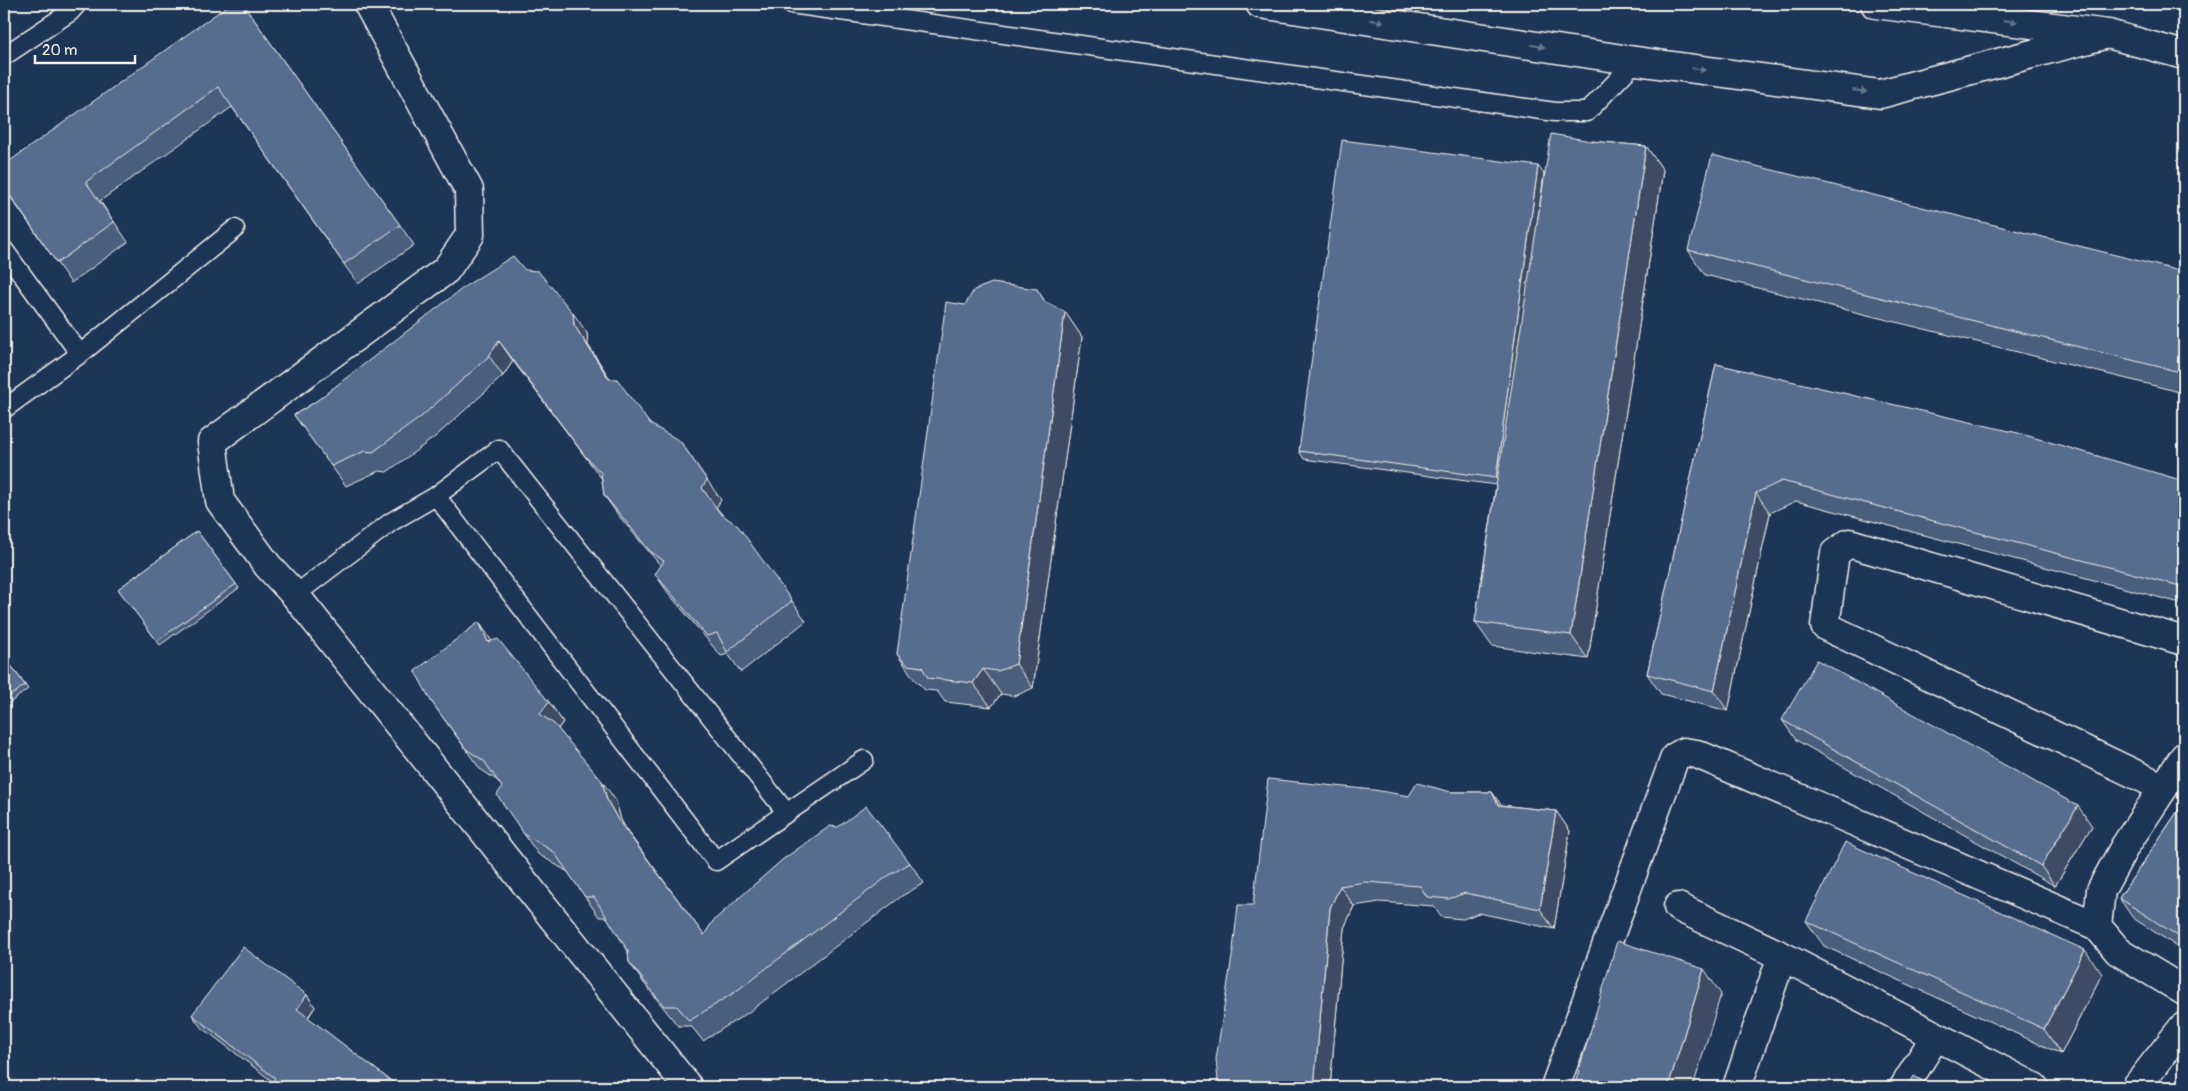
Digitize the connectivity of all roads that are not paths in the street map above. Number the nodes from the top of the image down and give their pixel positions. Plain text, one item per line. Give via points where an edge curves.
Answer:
1 (77, 4) edge
2 (368, 4) edge
3 (791, 4) edge
4 (1260, 4) edge
5 (1875, 4) edge
6 (2108, 34) junction
7 (2184, 55) edge
8 (4, 56) edge
9 (1636, 61) junction
10 (235, 229) dead end
11 (4, 250) edge
12 (80, 354) junction
13 (4, 409) edge
14 (436, 496) junction
15 (295, 595) junction
16 (2184, 640) edge
17 (2184, 757) edge
18 (864, 760) dead end
19 (2162, 787) junction
20 (786, 812) junction
21 (1678, 907) dead end
22 (2097, 926) junction
23 (1782, 956) junction
24 (2184, 991) edge
25 (2184, 1026) edge
26 (1935, 1037) junction
27 (688, 1087) edge
28 (1555, 1087) edge
29 (1737, 1087) edge
30 (1904, 1087) edge
31 (2034, 1087) edge
32 (2136, 1087) edge

1 - 8 lane
2 - 15 street via 469,190 470,235 446,270 212,442 220,502 268,566
3 - 9 lane via 1555,112 1587,112
4 -> 9 street
5 -> 6 street
6 - 7 street
9 -> 6 street via 1880,94
10 - 12 lane
11 - 12 lane
12 - 13 lane
14 - 15 lane via 391,522
14 - 20 lane via 499,448
14 - 20 lane via 716,861
15 - 27 street
16 - 19 street via 1849,544 1834,553 1825,626
17 - 19 street
18 - 20 lane
19 - 22 street via 2124,846 2101,890
21 - 23 street
22 - 24 street via 2118,951
22 - 28 street via 1697,754 1684,752 1675,757
23 - 26 street
23 - 29 street
25 - 32 street
26 - 30 street
26 - 31 street

